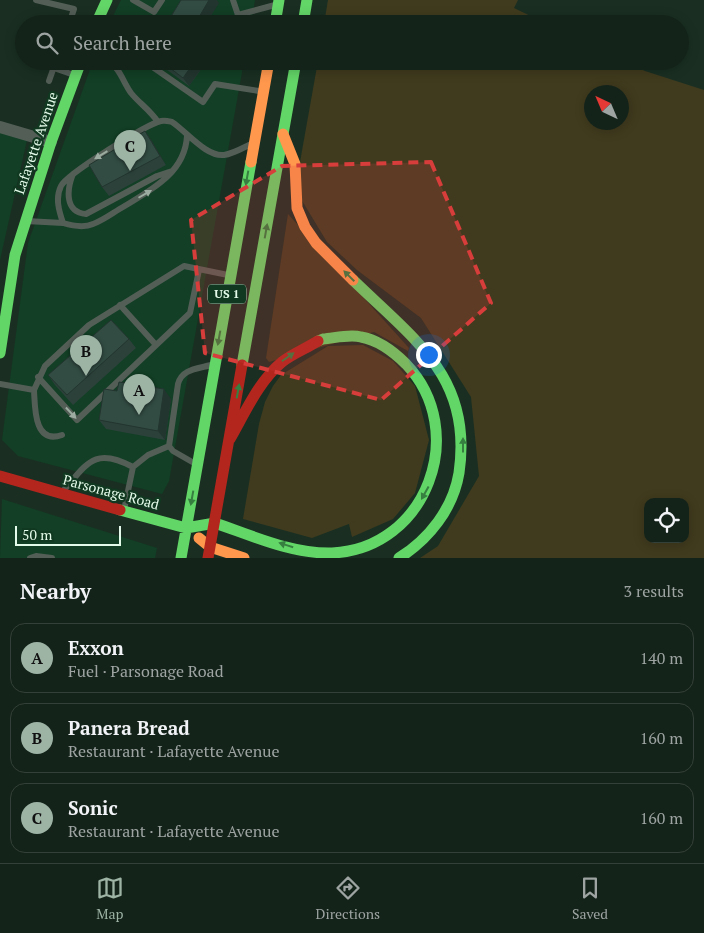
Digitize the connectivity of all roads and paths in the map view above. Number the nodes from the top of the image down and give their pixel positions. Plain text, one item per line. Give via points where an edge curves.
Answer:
1 (36, 0) edge
2 (106, 0) edge
3 (132, 0) edge
4 (162, 0) edge
5 (233, 0) edge
6 (307, 0) edge
7 (279, 2) edge
8 (62, 3) edge
9 (73, 15) edge
10 (100, 15) edge
11 (238, 15) joint
12 (277, 15) edge
13 (304, 15) edge
14 (53, 70) edge
15 (66, 70) edge
16 (78, 70) edge
17 (116, 70) edge
18 (157, 70) edge
19 (267, 70) edge
20 (294, 70) edge
21 (76, 75) junction
22 (49, 81) dead end
23 (263, 92) junction
24 (158, 122) junction
25 (0, 126) edge
26 (283, 134) junction
27 (187, 136) junction
28 (51, 142) junction
29 (254, 143) junction
30 (173, 171) junction
31 (73, 173) junction
32 (25, 221) junction
33 (63, 223) junction
34 (199, 270) junction
35 (230, 275) junction
36 (120, 305) junction
37 (156, 345) junction
38 (0, 353) edge
39 (215, 364) junction
40 (38, 378) junction
41 (0, 384) edge
42 (34, 390) junction
43 (62, 434) dead end
44 (230, 439) junction
45 (169, 446) junction
46 (197, 465) junction
47 (133, 467) junction
48 (0, 476) edge
49 (60, 494) junction
50 (124, 511) junction
51 (215, 523) junction
52 (186, 528) junction
53 (209, 552) edge
54 (30, 558) edge
55 (52, 558) edge
56 (181, 558) edge
57 (244, 558) edge
58 (399, 558) edge

1 - 8 lane
2 - 10 main road
3 - 4 lane via 154,12
5 - 11 lane
6 - 13 main road
7 - 11 lane
7 - 12 main road
8 - 9 lane via 74,10
14 - 22 lane
15 - 21 lane
16 - 21 main road, Lafayette Avenue
17 - 24 lane
18 - 23 lane via 203,102 215,84
19 - 23 main road, US 1
20 - 26 main road, US 1
21 - 28 main road, Lafayette Avenue
23 - 29 main road, US 1
24 - 27 lane via 172,122
24 -> 31 lane
25 - 28 street
44 -> 26 main road, US 1
58 -> 26 main road via 420,544 433,530 456,489 464,449 459,408 433,358 316,243 305,227 297,208 295,164
27 - 29 lane via 215,154 232,153
27 - 30 lane via 184,152
28 - 32 main road, Lafayette Avenue
29 -> 35 main road, US 1
30 - 31 lane via 157,176 86,214 75,210 69,200 68,186
33 -> 30 lane via 74,226 93,224 159,186
31 - 33 lane via 66,179 59,195 58,209
32 - 33 lane
32 - 38 main road, Lafayette Avenue via 15,255
34 - 35 lane
34 - 36 lane via 184,266
34 - 37 lane via 190,313
35 -> 39 main road, US 1
36 - 37 lane
36 - 40 lane via 89,324 45,366
40 -> 37 lane via 77,420
39 - 45 lane via 186,371 180,376
39 - 46 main road, US 1
40 - 42 lane
41 - 42 lane
42 - 43 lane via 38,427 47,436
44 - 51 main road, US 1
44 -> 51 main road via 264,383 282,362 308,345 352,336 378,342 411,365 428,392 439,430 436,468 420,503 393,532 374,543 349,550 305,551
45 - 46 lane
45 - 47 lane via 148,455
46 -> 52 main road, US 1
47 - 49 lane via 101,457 93,459
47 - 50 lane
48 - 49 main road, Parsonage Road
49 - 50 main road, Parsonage Road
50 - 52 main road, Parsonage Road
51 - 52 main road, Parsonage Road
51 - 53 main road, US 1
52 - 53 main road
52 - 56 main road, US 1
53 - 57 main road
54 - 55 lane

